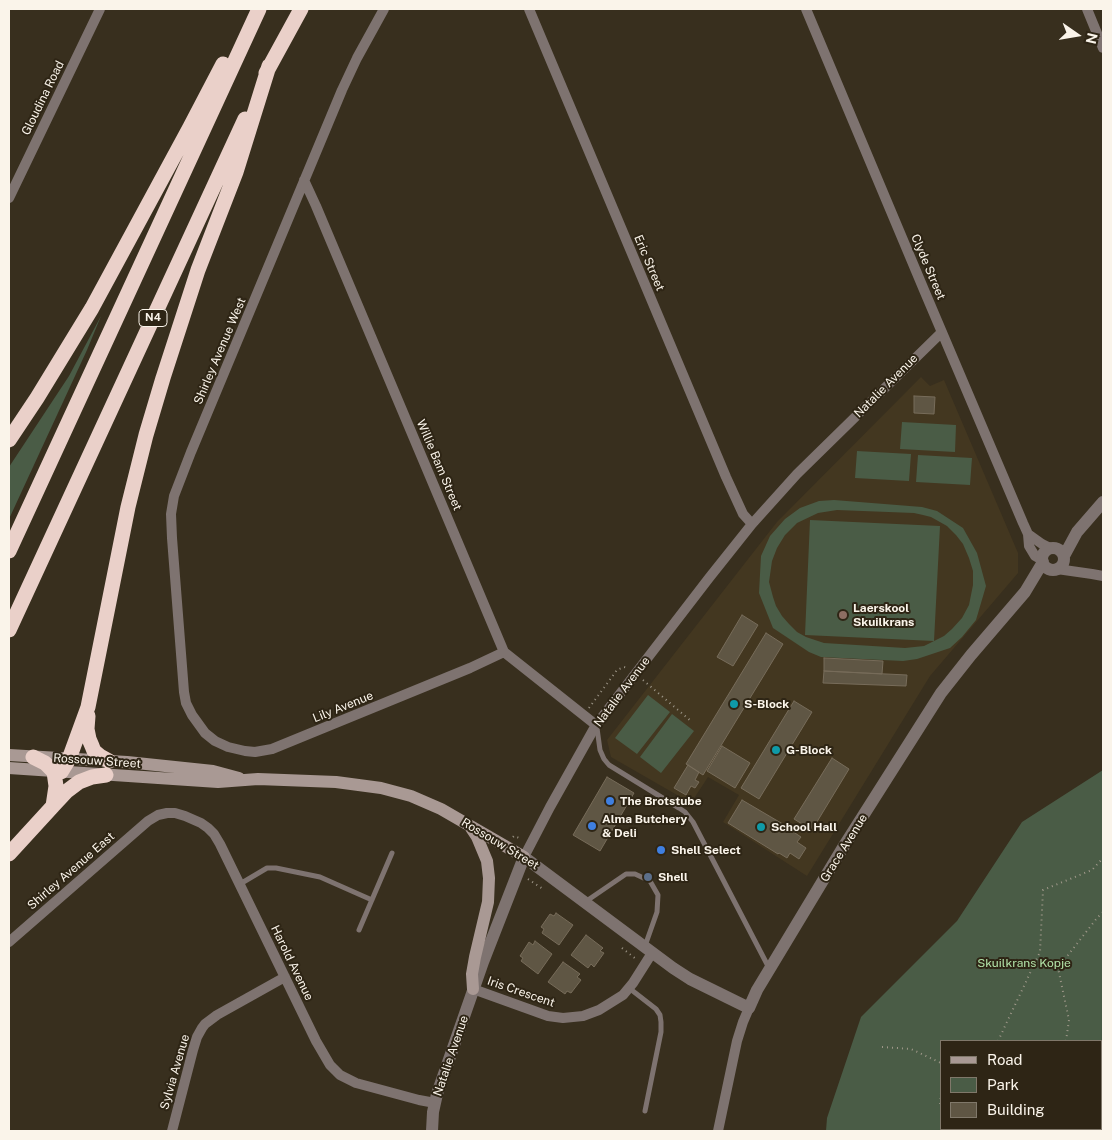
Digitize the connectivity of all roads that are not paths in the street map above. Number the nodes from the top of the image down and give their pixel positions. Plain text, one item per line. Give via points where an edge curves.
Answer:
1 (100, 9) edge
2 (255, 9) edge
3 (259, 9) edge
4 (301, 9) edge
5 (384, 9) edge
6 (529, 9) edge
7 (806, 9) edge
8 (1086, 9) edge
9 (1103, 48) edge
10 (270, 66) junction
11 (304, 180) junction
12 (9, 198) edge
13 (942, 332) junction
14 (9, 440) edge
15 (1103, 502) edge
16 (752, 524) junction
17 (1028, 534) junction
18 (9, 551) edge
19 (1058, 558) junction
20 (1042, 561) junction
21 (1103, 576) edge
22 (1025, 592) junction
23 (9, 630) edge
24 (504, 652) junction
25 (88, 708) junction
26 (194, 720) joint
27 (596, 725) junction
28 (9, 755) edge
29 (33, 757) joint
30 (61, 767) junction
31 (9, 768) edge
32 (107, 768) junction
33 (53, 806) junction
34 (151, 819) joint
35 (470, 826) junction
36 (392, 853) dead end
37 (9, 854) edge
38 (524, 857) junction
39 (240, 884) junction
40 (372, 900) junction
41 (585, 902) junction
42 (359, 930) dead end
43 (9, 942) edge
44 (648, 950) junction
45 (770, 970) junction
46 (285, 977) junction
47 (629, 988) junction
48 (474, 989) junction
49 (749, 1008) junction
50 (435, 1103) junction
51 (645, 1111) dead end
52 (172, 1131) edge
53 (432, 1131) edge
54 (718, 1131) edge

1 - 12 street, Gloudina Road
2 - 14 highway via 92,308
3 - 18 highway, N4
4 - 10 highway, N4
5 - 11 street, Shirley Avenue West via 342,90
6 - 16 street, Eric Street via 726,477 743,514
7 - 13 street, Clyde Street
8 - 9 street
10 - 23 highway, N4
10 - 25 highway via 146,435 128,507
11 - 24 street, Willie Bam Street
11 - 26 street, Shirley Avenue West via 174,496 171,514 180,661 186,703
13 - 16 street, Natalie Avenue via 797,474
13 - 17 street, Clyde Street
15 - 19 street, Grace Avenue
16 - 27 street, Natalie Avenue
17 - 19 street
17 - 20 street, Clyde Street via 1029,546
19 - 20 street via 1047,568
19 - 21 street
19 - 22 street, Grace Avenue
20 - 22 street, Grace Avenue
22 - 45 street, Grace Avenue via 941,693
24 - 26 street, Lily Avenue via 272,749 245,752 228,747 215,741
24 - 27 street, Willie Bam Street
25 - 30 highway
25 - 32 highway via 89,739
27 - 38 street, Natalie Avenue
27 - 45 lane via 604,759 685,812 693,822
28 - 29 main road
29 - 30 highway
30 - 31 main road, Rossouw Street
30 - 32 main road, Rossouw Street
30 - 33 highway
32 - 33 highway via 79,782
32 - 35 main road, Rossouw Street via 213,771 244,780 336,782 381,788 411,796
33 - 37 highway
34 - 39 street, Harold Avenue via 172,813 202,824 217,839
34 - 43 street, Shirley Avenue East
35 - 38 main road, Rossouw Street
35 - 48 main road via 487,861 489,878 488,902 472,974
36 - 40 lane
38 - 41 street, Rossouw Street
38 - 48 street, Natalie Avenue
39 - 40 lane via 267,868 276,868 320,877
39 - 46 street, Harold Avenue
40 - 42 lane
41 - 44 street, Rossouw Street
41 - 44 lane via 626,874 636,874 650,881 658,895
44 - 47 street, Iris Crescent
44 - 49 street, Rossouw Street via 690,979
45 - 49 street, Grace Avenue
46 - 50 street, Harold Avenue via 325,1057 337,1072 362,1085
46 - 52 street, Sylvia Avenue via 217,1015 202,1028
47 - 48 street, Iris Crescent via 594,1012 563,1018 548,1016
47 - 51 lane via 656,1009 661,1022
48 - 50 street, Natalie Avenue
49 - 54 street, Grace Avenue via 737,1041
50 - 53 street, Natalie Avenue

